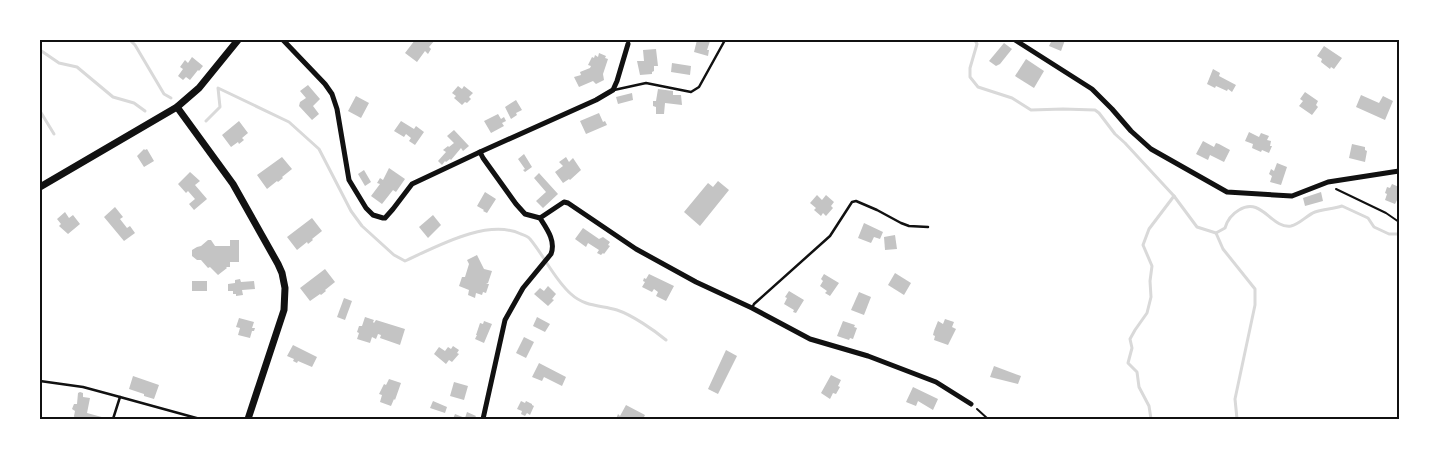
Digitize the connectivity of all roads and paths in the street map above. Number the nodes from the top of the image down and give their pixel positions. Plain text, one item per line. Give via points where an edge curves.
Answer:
1 (238, 40) edge
2 (283, 40) edge
3 (724, 40) edge
4 (1015, 40) edge
5 (628, 44) dead end
6 (613, 90) junction
7 (177, 107) junction
8 (480, 152) junction
9 (1399, 171) edge
10 (1325, 183) junction
11 (40, 187) edge
12 (540, 218) junction
13 (1399, 222) edge
14 (928, 226) dead end
15 (752, 308) junction
16 (40, 381) edge
17 (120, 397) junction
18 (971, 404) joint
19 (113, 419) edge
20 (200, 419) edge
21 (248, 419) edge
22 (483, 419) edge
23 (988, 419) edge

1 - 7 street via 199,88
2 - 8 street via 332,94 349,180 373,215 385,218 412,184
3 - 6 lane via 699,87 691,92 646,83
4 - 10 street via 1092,89 1151,149 1227,192 1292,196
5 - 6 street
6 - 8 street
7 - 11 street
7 - 21 street via 233,184 278,264 284,281 284,310
8 - 12 street via 525,214
9 - 10 street
10 - 13 path
12 - 15 street via 564,202 568,203 636,248 696,282
12 - 22 street via 554,247 523,288 505,320
14 - 15 lane via 909,226 852,202 830,236
15 - 18 street via 810,339 868,356 936,382
16 - 17 lane via 83,387
17 - 19 lane
17 - 20 lane
18 - 23 path

